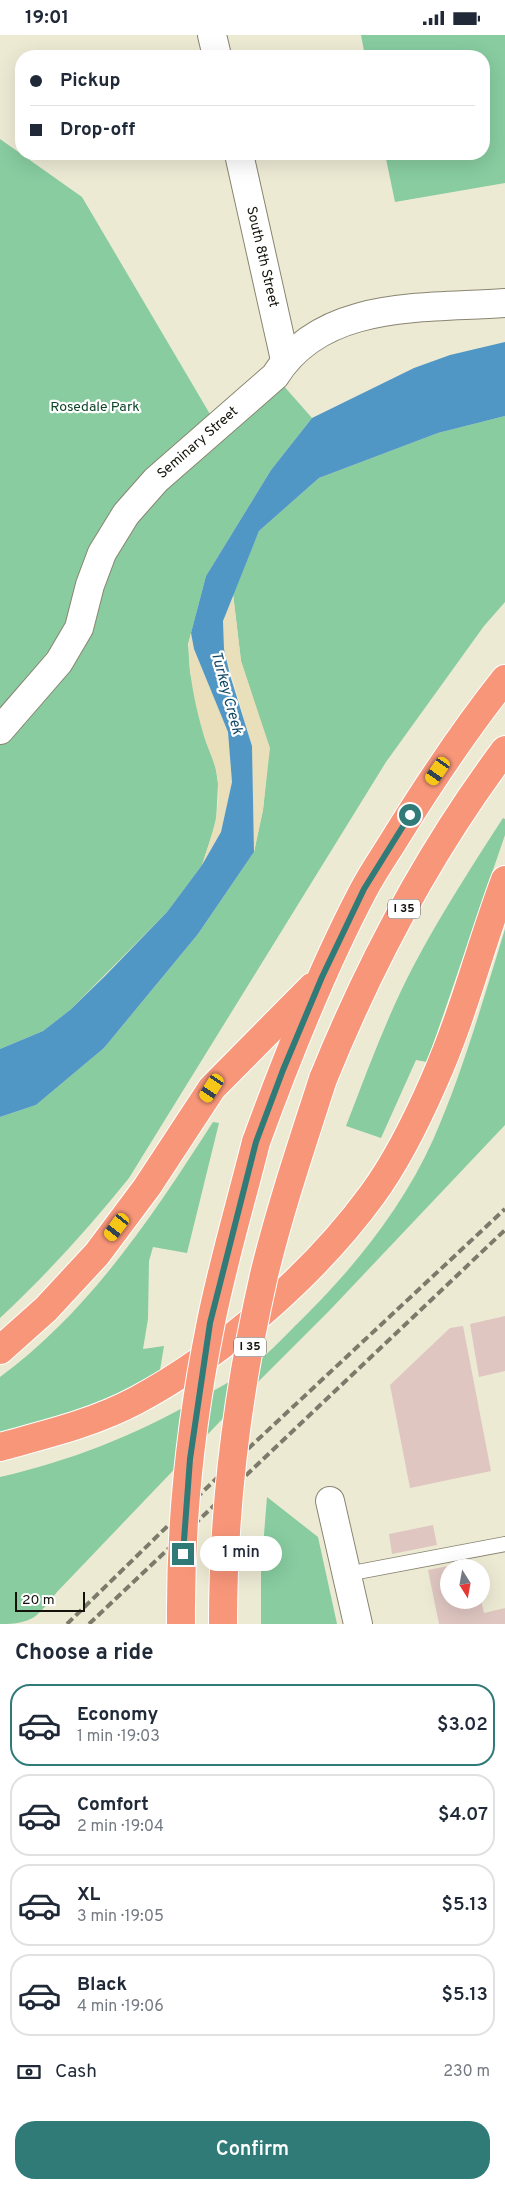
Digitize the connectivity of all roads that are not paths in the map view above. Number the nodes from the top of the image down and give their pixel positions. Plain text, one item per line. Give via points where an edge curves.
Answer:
1 (212, 35) edge
2 (216, 50) edge
3 (240, 160) edge
4 (505, 303) edge
5 (286, 360) junction
6 (505, 679) edge
7 (0, 730) edge
8 (505, 750) edge
9 (505, 880) edge
10 (322, 977) junction
11 (0, 1350) edge
12 (0, 1447) edge
13 (330, 1501) dead end
14 (505, 1544) edge
15 (346, 1574) junction
16 (181, 1624) edge
17 (223, 1624) edge
18 (358, 1624) edge

1 - 2 street
3 - 5 street, South 8th Street
4 - 5 street, Seminary Street via 415,307 374,313 316,334
5 - 7 street, Seminary Street via 275,376 156,479 126,514 102,553 79,628 60,662
6 - 10 highway via 428,785 364,889
8 - 17 highway, I 35, bridge via 439,847 387,938 323,1079 290,1181 264,1275 243,1382 229,1479
9 - 12 highway via 465,1002 434,1081 406,1139 374,1193 334,1243 264,1309 211,1352 137,1400 86,1423
10 - 11 highway via 212,1088 147,1187 97,1254 46,1309
10 - 16 highway, bridge via 256,1142 210,1323 190,1459
13 - 15 street
14 - 15 lane
15 - 18 street

